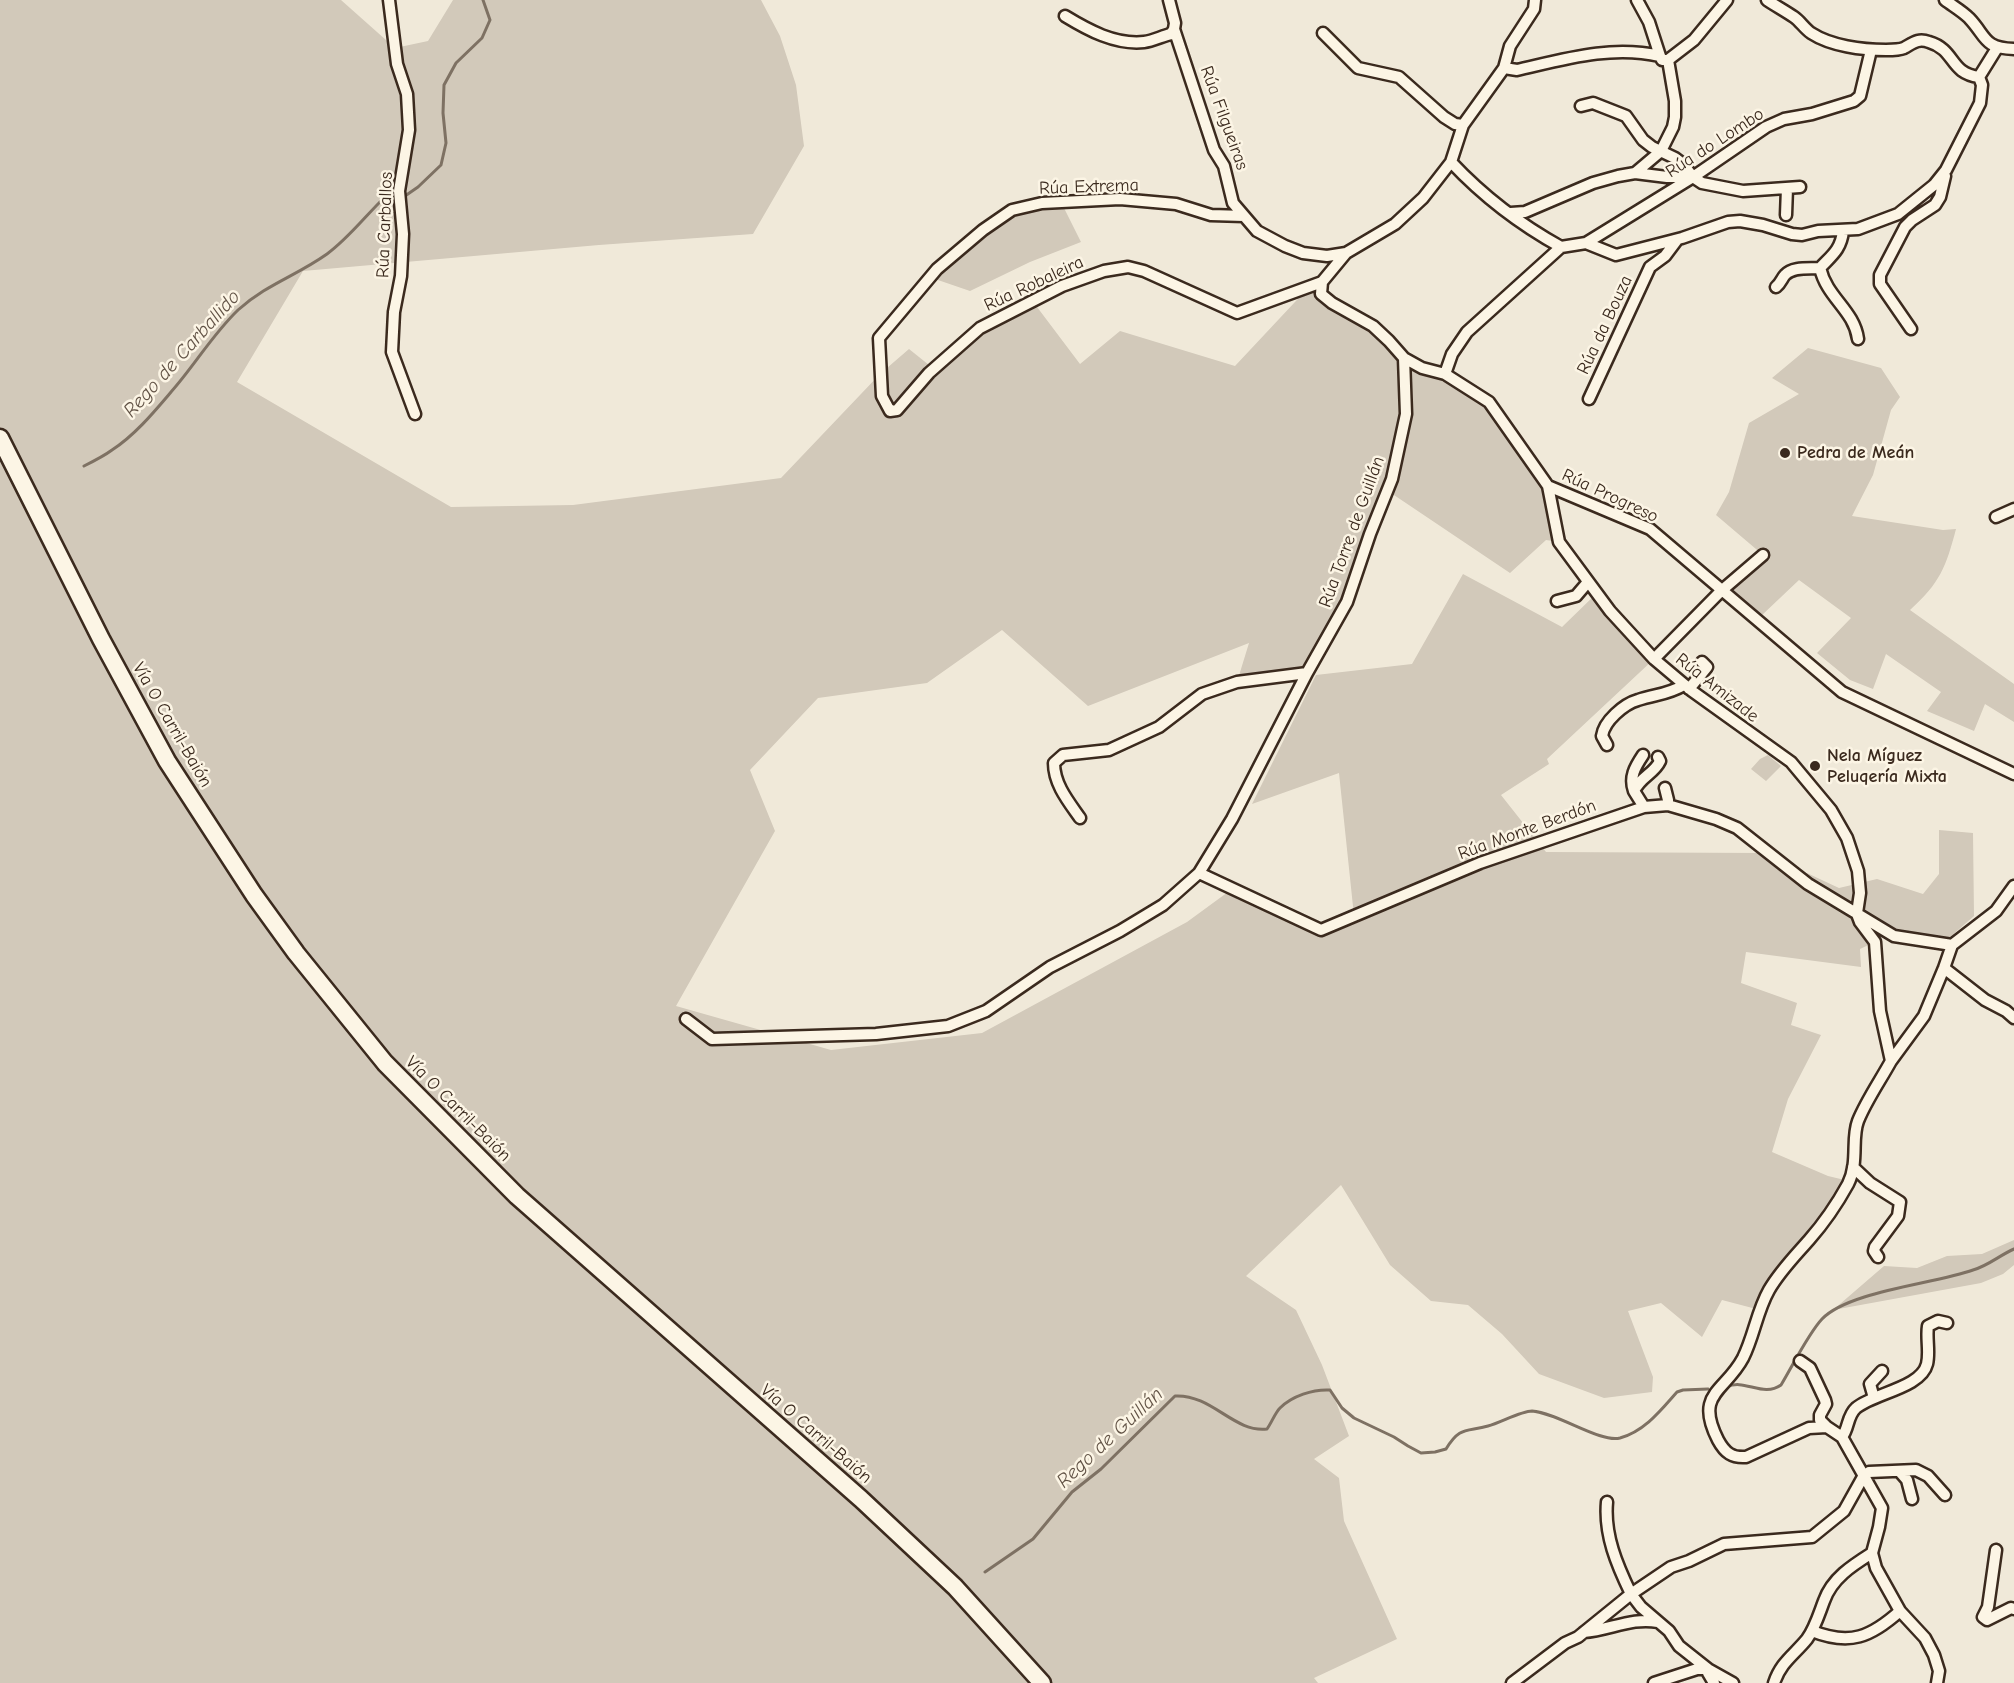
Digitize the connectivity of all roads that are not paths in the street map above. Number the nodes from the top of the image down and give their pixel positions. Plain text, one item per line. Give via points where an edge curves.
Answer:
1 (389, 0) edge
2 (1169, 0) edge
3 (1535, 0) edge
4 (1637, 0) edge
5 (1726, 0) edge
6 (1767, 0) edge
7 (1945, 0) edge
8 (1065, 16) dead end
9 (1174, 29) junction
10 (1323, 33) dead end
11 (2013, 47) edge
12 (1997, 48) junction
13 (1871, 50) junction
14 (1664, 58) junction
15 (1504, 68) junction
16 (1979, 77) junction
17 (1581, 106) dead end
18 (1464, 125) junction
19 (1661, 151) junction
20 (1451, 162) junction
21 (1946, 170) junction
22 (1635, 173) junction
23 (1693, 177) junction
24 (1800, 187) dead end
25 (1786, 188) junction
26 (1511, 213) junction
27 (1898, 214) junction
28 (1786, 215) dead end
29 (1244, 216) junction
30 (1912, 220) junction
31 (1843, 231) junction
32 (1677, 240) junction
33 (1586, 243) junction
34 (1561, 247) junction
35 (1346, 253) junction
36 (1820, 268) junction
37 (1322, 282) junction
38 (1776, 287) dead end
39 (1911, 329) dead end
40 (879, 338) joint
41 (1858, 339) dead end
42 (1404, 358) junction
43 (1445, 374) junction
44 (1589, 399) dead end
45 (415, 414) dead end
46 (0, 438) edge
47 (1548, 486) junction
48 (2014, 509) edge
49 (1996, 517) dead end
50 (1763, 555) dead end
51 (1588, 582) junction
52 (1721, 591) junction
53 (1557, 601) dead end
54 (1654, 659) junction
55 (1702, 662) dead end
56 (1307, 673) junction
57 (1687, 687) junction
58 (1607, 745) dead end
59 (1643, 756) dead end
60 (1658, 757) dead end
61 (2014, 774) edge
62 (1665, 788) dead end
63 (1634, 791) junction
64 (1668, 805) junction
65 (1644, 807) junction
66 (1080, 818) dead end
67 (1199, 873) junction
68 (2014, 886) edge
69 (1857, 913) junction
70 (1952, 945) junction
71 (1944, 968) junction
72 (2014, 1018) edge
73 (686, 1019) dead end
74 (1891, 1061) junction
75 (1853, 1167) junction
76 (1878, 1257) dead end
77 (1947, 1323) dead end
78 (1800, 1361) dead end
79 (1882, 1371) dead end
80 (1874, 1398) junction
81 (1827, 1427) junction
82 (1842, 1437) junction
83 (1900, 1472) junction
84 (1863, 1477) junction
85 (1945, 1495) dead end
86 (1912, 1499) dead end
87 (1607, 1502) dead end
88 (1995, 1550) dead end
89 (1872, 1552) junction
90 (1631, 1594) junction
91 (2014, 1609) edge
92 (1900, 1611) junction
93 (1659, 1622) junction
94 (1812, 1631) junction
95 (1584, 1632) junction
96 (1708, 1669) junction
97 (1940, 1671) junction
98 (1729, 1682) edge
99 (1042, 1683) edge
100 (1512, 1683) edge
101 (1654, 1683) edge
102 (1714, 1683) edge
103 (1774, 1683) edge
104 (1936, 1683) edge
105 (1945, 1683) edge

1 - 45 street, Rúa Carballos via 397,64 407,94 409,130 399,191 403,234 392,352
2 - 9 street, Rúa Filgueiras
3 - 15 street via 1534,9 1510,46
4 - 14 street
5 - 14 street via 1694,40
6 - 13 street via 1817,36
7 - 12 street
8 - 9 street via 1092,33 1119,40 1143,42 1171,34
9 - 29 street, Rúa Filgueiras via 1214,150 1224,166 1233,203
10 - 18 street via 1359,68 1399,77 1444,117
11 - 12 street
12 - 16 street
13 - 16 street via 1903,48 1928,41 1944,48 1960,71
13 - 23 street, Rúa do Lombo via 1860,96 1854,101 1766,127
14 - 15 street via 1618,50 1517,70
14 - 19 street via 1675,117
15 - 18 street
16 - 21 street, Rúa da Bouza via 1980,103
17 - 19 street via 1593,103 1626,116 1643,140
18 - 20 street
19 - 22 street
19 - 23 street via 1683,164
20 - 26 street
20 - 35 street via 1423,198 1395,224
21 - 27 street, Rúa da Bouza
21 - 30 street via 1935,205
22 - 23 street
22 - 26 street via 1593,183 1525,212
23 - 25 street via 1716,187 1743,191
23 - 33 street, Rúa do Lombo
24 - 25 street
25 - 28 street
26 - 34 street
27 - 30 street
27 - 31 street, Rúa da Bouza
29 - 35 street, Rúa Filgueiras via 1257,231 1303,253
29 - 40 street, Rúa Extrema via 1120,199 1042,203 1012,210 937,269
30 - 39 street via 1883,267 1880,284
31 - 32 street, Rúa da Bouza via 1802,235 1740,221
31 - 36 street via 1840,245
32 - 33 street, Rúa da Bouza via 1616,255
32 - 44 street, Rúa da Bouza via 1650,267
33 - 34 street
34 - 43 street via 1467,332 1452,354
35 - 37 street, Rúa Robaleira
36 - 38 street via 1791,271
36 - 41 street via 1833,297 1854,323
37 - 40 street, Rúa Robaleira via 1237,314 1144,271 1128,267 1104,271 1062,286 980,328 929,374 897,410 890,411 882,396
37 - 42 street via 1321,294 1373,326
42 - 43 street
42 - 56 street, Rúa Torre de Guillán via 1406,414 1392,479 1347,602
43 - 47 street, Rúa Progreso via 1489,402
46 - 99 highway, Vía O Carril-Baión via 167,761 296,953 385,1063 517,1197 861,1498 955,1587
47 - 51 street, Rúa Amizade via 1559,542
47 - 52 street, Rúa Progreso via 1650,529
48 - 49 street
50 - 52 street
51 - 53 street via 1576,596
51 - 54 street, Rúa Amizade
52 - 54 street
52 - 61 street, Rúa Progreso via 1842,692
54 - 57 street, Rúa Amizade
55 - 57 street via 1707,667
56 - 66 street via 1237,682 1202,694 1159,727 1108,750 1063,755 1054,763 1054,775
56 - 67 street, Rúa Torre de Guillán via 1232,819
57 - 58 street via 1637,700 1606,724 1602,733
57 - 69 street, Rúa Amizade via 1791,762 1831,810 1847,838 1858,871
59 - 63 street via 1633,773
60 - 63 street via 1659,764
62 - 64 street
63 - 65 street
64 - 65 street, Rúa Monte Berdón
64 - 69 street, Rúa Monte Berdón via 1737,828 1808,884
65 - 67 street, Rúa Monte Berdón via 1480,863 1321,930
67 - 73 street, Rúa Torre de Guillán via 1163,905 1050,967 986,1011 948,1026 876,1034 712,1039
68 - 70 street via 1996,911
69 - 70 street via 1894,936
69 - 74 street via 1875,942 1880,1011
70 - 71 street
71 - 72 street
71 - 74 street via 1924,1016
74 - 75 street via 1857,1122
75 - 76 street via 1900,1202 1898,1216 1875,1247
75 - 81 street via 1849,1181 1823,1223 1769,1290 1744,1356 1713,1394 1708,1416 1725,1452 1738,1458 1746,1458 1809,1428
77 - 80 street via 1938,1321 1928,1326 1928,1363 1922,1373
78 - 81 street via 1810,1368 1826,1404 1820,1420
79 - 80 street via 1870,1384
80 - 82 street via 1856,1408
81 - 82 street
82 - 84 street
83 - 84 street via 1869,1472
83 - 85 street via 1921,1472
83 - 86 street via 1907,1480
84 - 89 street via 1882,1508
84 - 90 street via 1844,1511 1812,1537 1724,1544 1671,1567
87 - 90 street via 1609,1542
88 - 91 street via 1990,1599 1983,1617 1987,1620
89 - 92 street via 1880,1577
89 - 94 street via 1836,1581
90 - 93 street
90 - 95 street
92 - 94 street via 1864,1636 1835,1638
92 - 97 street via 1925,1638
93 - 95 street via 1646,1619
93 - 96 street
94 - 103 street via 1783,1664
95 - 100 street
96 - 98 street
96 - 101 street
96 - 102 street
97 - 104 street
97 - 105 street

